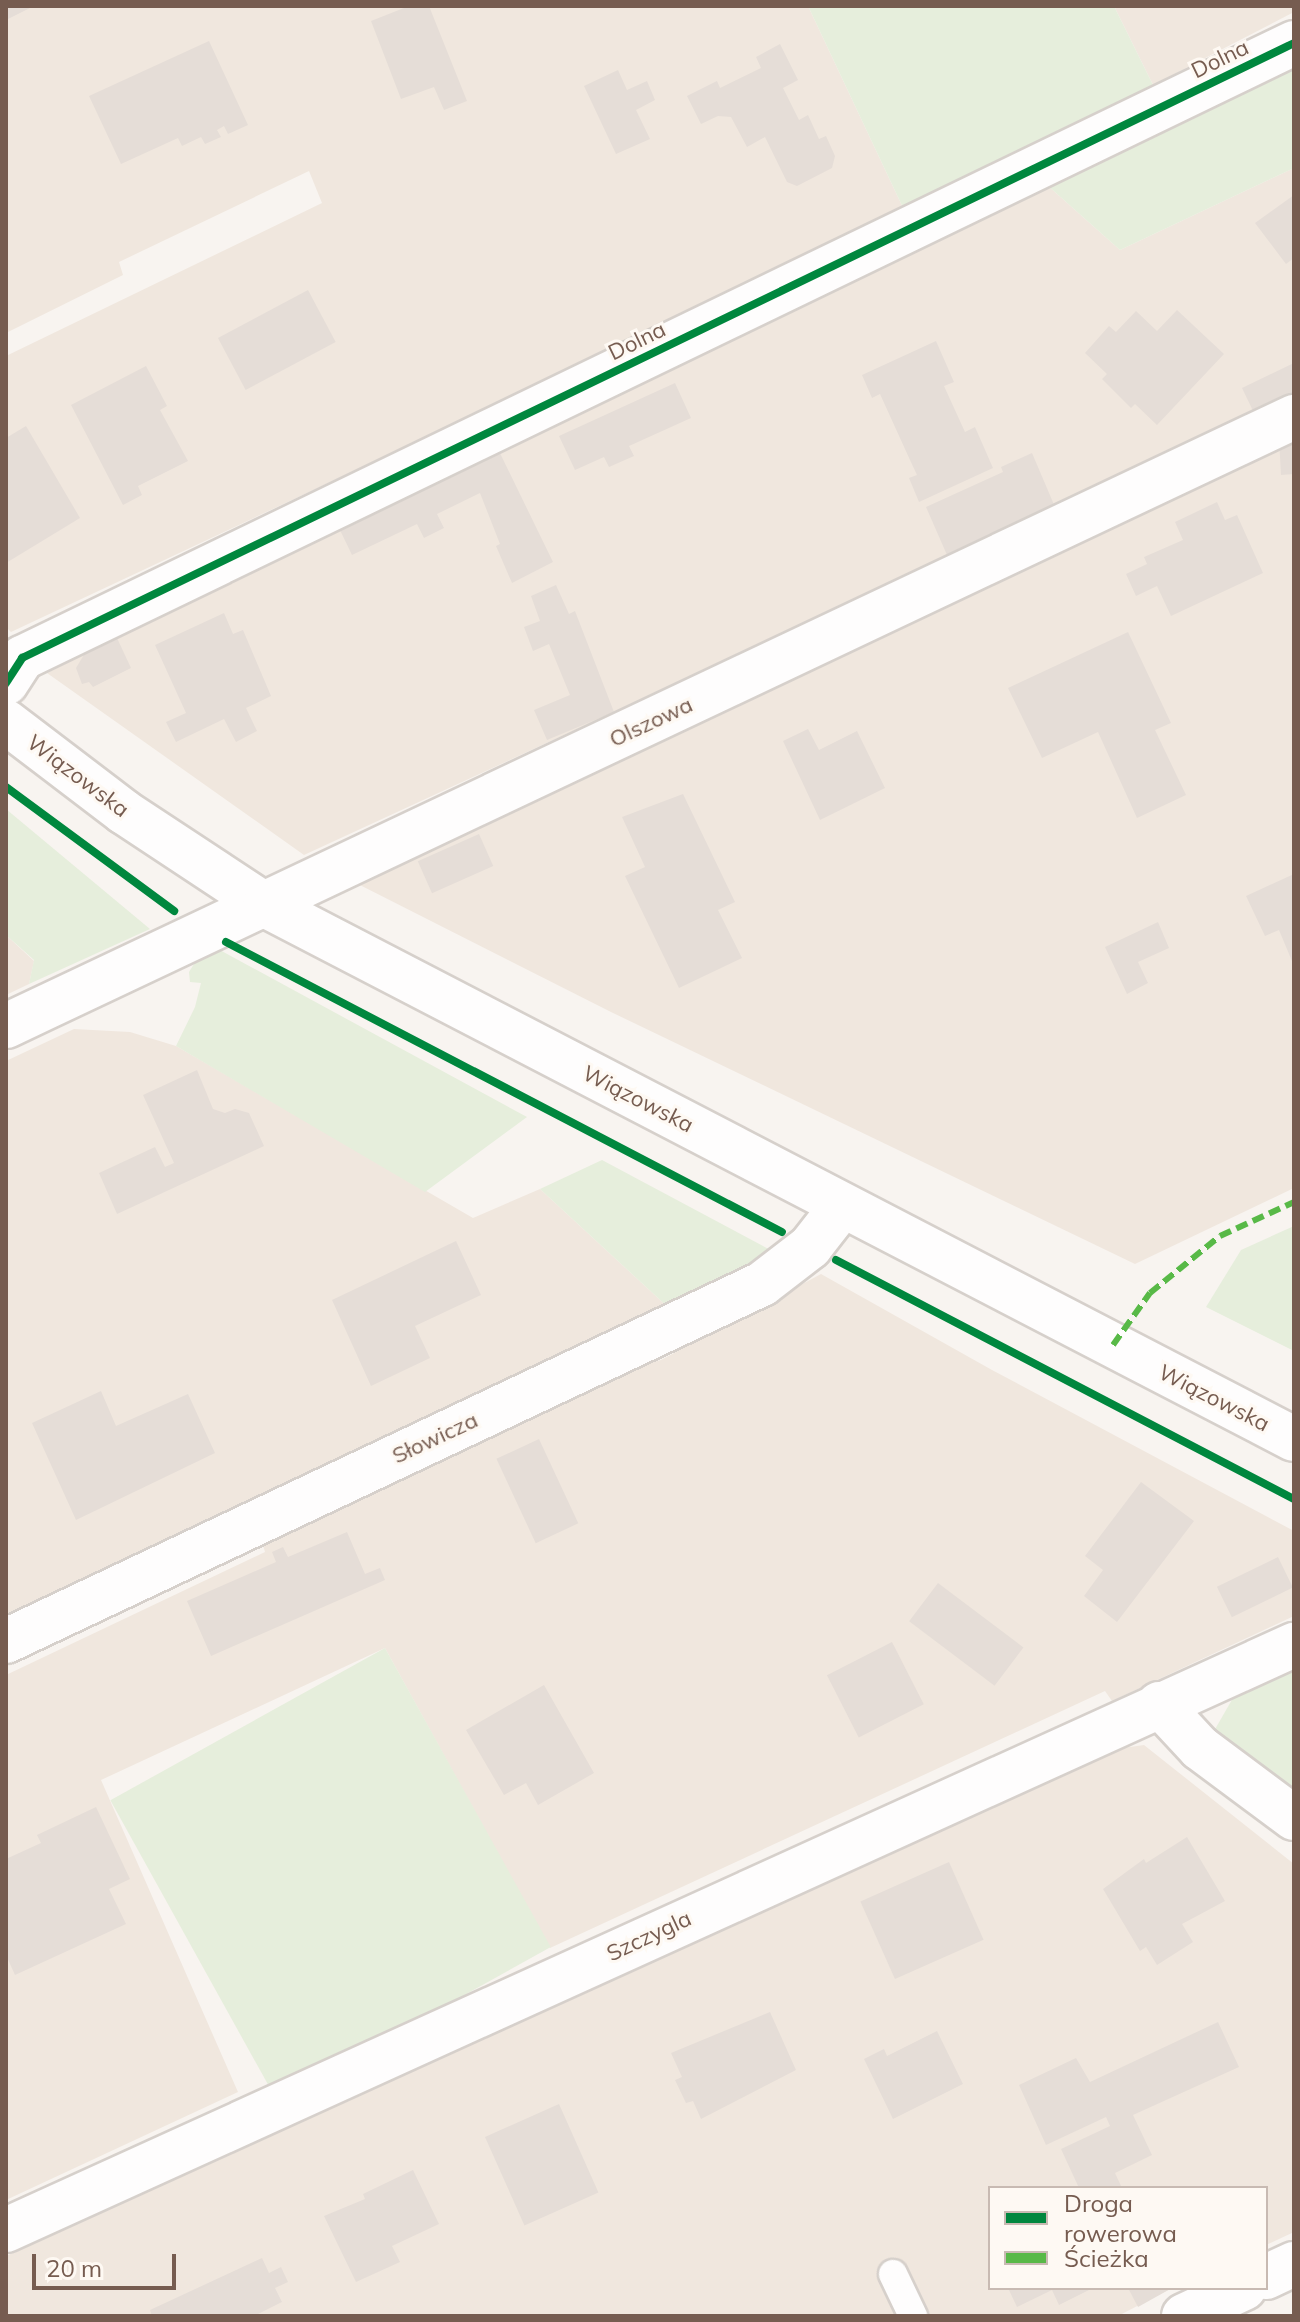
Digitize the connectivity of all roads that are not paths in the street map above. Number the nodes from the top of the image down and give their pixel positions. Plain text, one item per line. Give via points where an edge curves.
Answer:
1 (1294, 43) edge
2 (1294, 417) edge
3 (6, 683) edge
4 (6, 722) edge
5 (265, 905) junction
6 (6, 1026) edge
7 (842, 1206) junction
8 (1294, 1439) edge
9 (6, 1641) edge
10 (1294, 1645) edge
11 (1159, 1704) junction
12 (1294, 1818) edge
13 (6, 2230) edge
14 (1294, 2264) edge
15 (893, 2274) dead end
16 (1268, 2276) edge
17 (1240, 2290) edge
18 (913, 2316) edge
19 (1184, 2316) edge

1 - 3 street, Dolna via 22,658
2 - 5 street, Olszowa
4 - 5 street, Wiązowska via 124,812
5 - 6 street, Olszowa
5 - 7 street, Wiązowska
7 - 8 street, Wiązowska
7 - 9 street, Słowicza via 810,1247 762,1284
10 - 11 street, Szczygla
11 - 12 street via 1200,1748
11 - 13 street, Szczygla
14 - 16 street
15 - 18 lane
17 - 19 street

